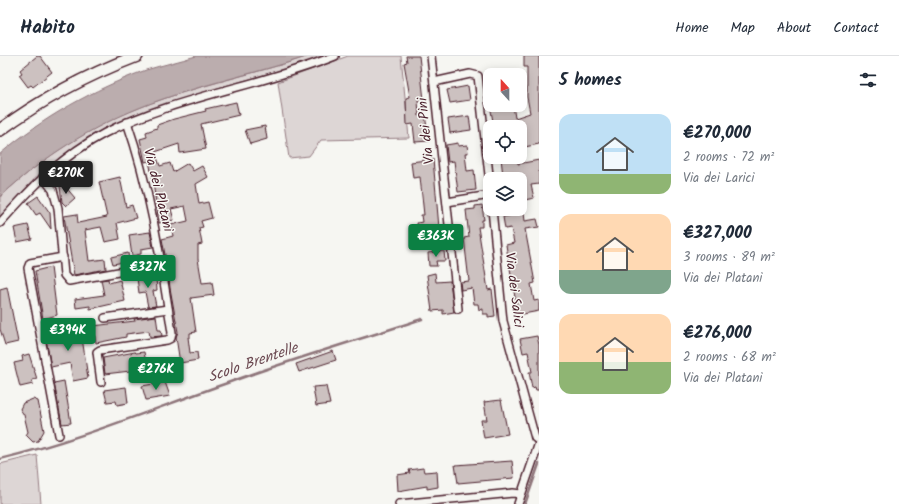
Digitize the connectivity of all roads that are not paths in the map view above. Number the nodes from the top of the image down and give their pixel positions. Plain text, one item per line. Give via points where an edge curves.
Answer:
1 (137, 56) edge
2 (335, 56) edge
3 (431, 56) edge
4 (434, 82) junction
5 (127, 122) junction
6 (0, 130) edge
7 (489, 172) edge
8 (43, 177) junction
9 (483, 197) edge
10 (447, 202) junction
11 (493, 216) edge
12 (0, 223) edge
13 (63, 257) junction
14 (162, 264) junction
15 (168, 309) junction
16 (458, 309) dead end
17 (105, 318) dead end
18 (101, 382) dead end
19 (59, 435) dead end
20 (539, 442) edge
21 (521, 494) junction
22 (399, 504) edge
23 (518, 504) edge

1 - 6 main road via 77,82
2 - 5 street via 285,75
3 - 4 street, Via dei Pini
4 - 7 street via 470,74 478,76
4 - 10 street, Via dei Pini
5 - 8 street via 87,144
5 - 14 street, Via dei Platani via 148,194
8 - 12 street
8 - 13 street via 53,190 58,208
9 - 10 street
10 - 16 street, Via dei Pini
11 - 20 street, Via dei Salici via 503,321 531,423
13 - 14 street via 66,279 73,281
13 - 19 street via 30,263 28,268
14 - 15 street, Via dei Platani
15 - 17 street
15 - 18 street, Via dei Platani via 171,338 97,352
20 - 21 street
21 - 22 street
21 - 23 street

